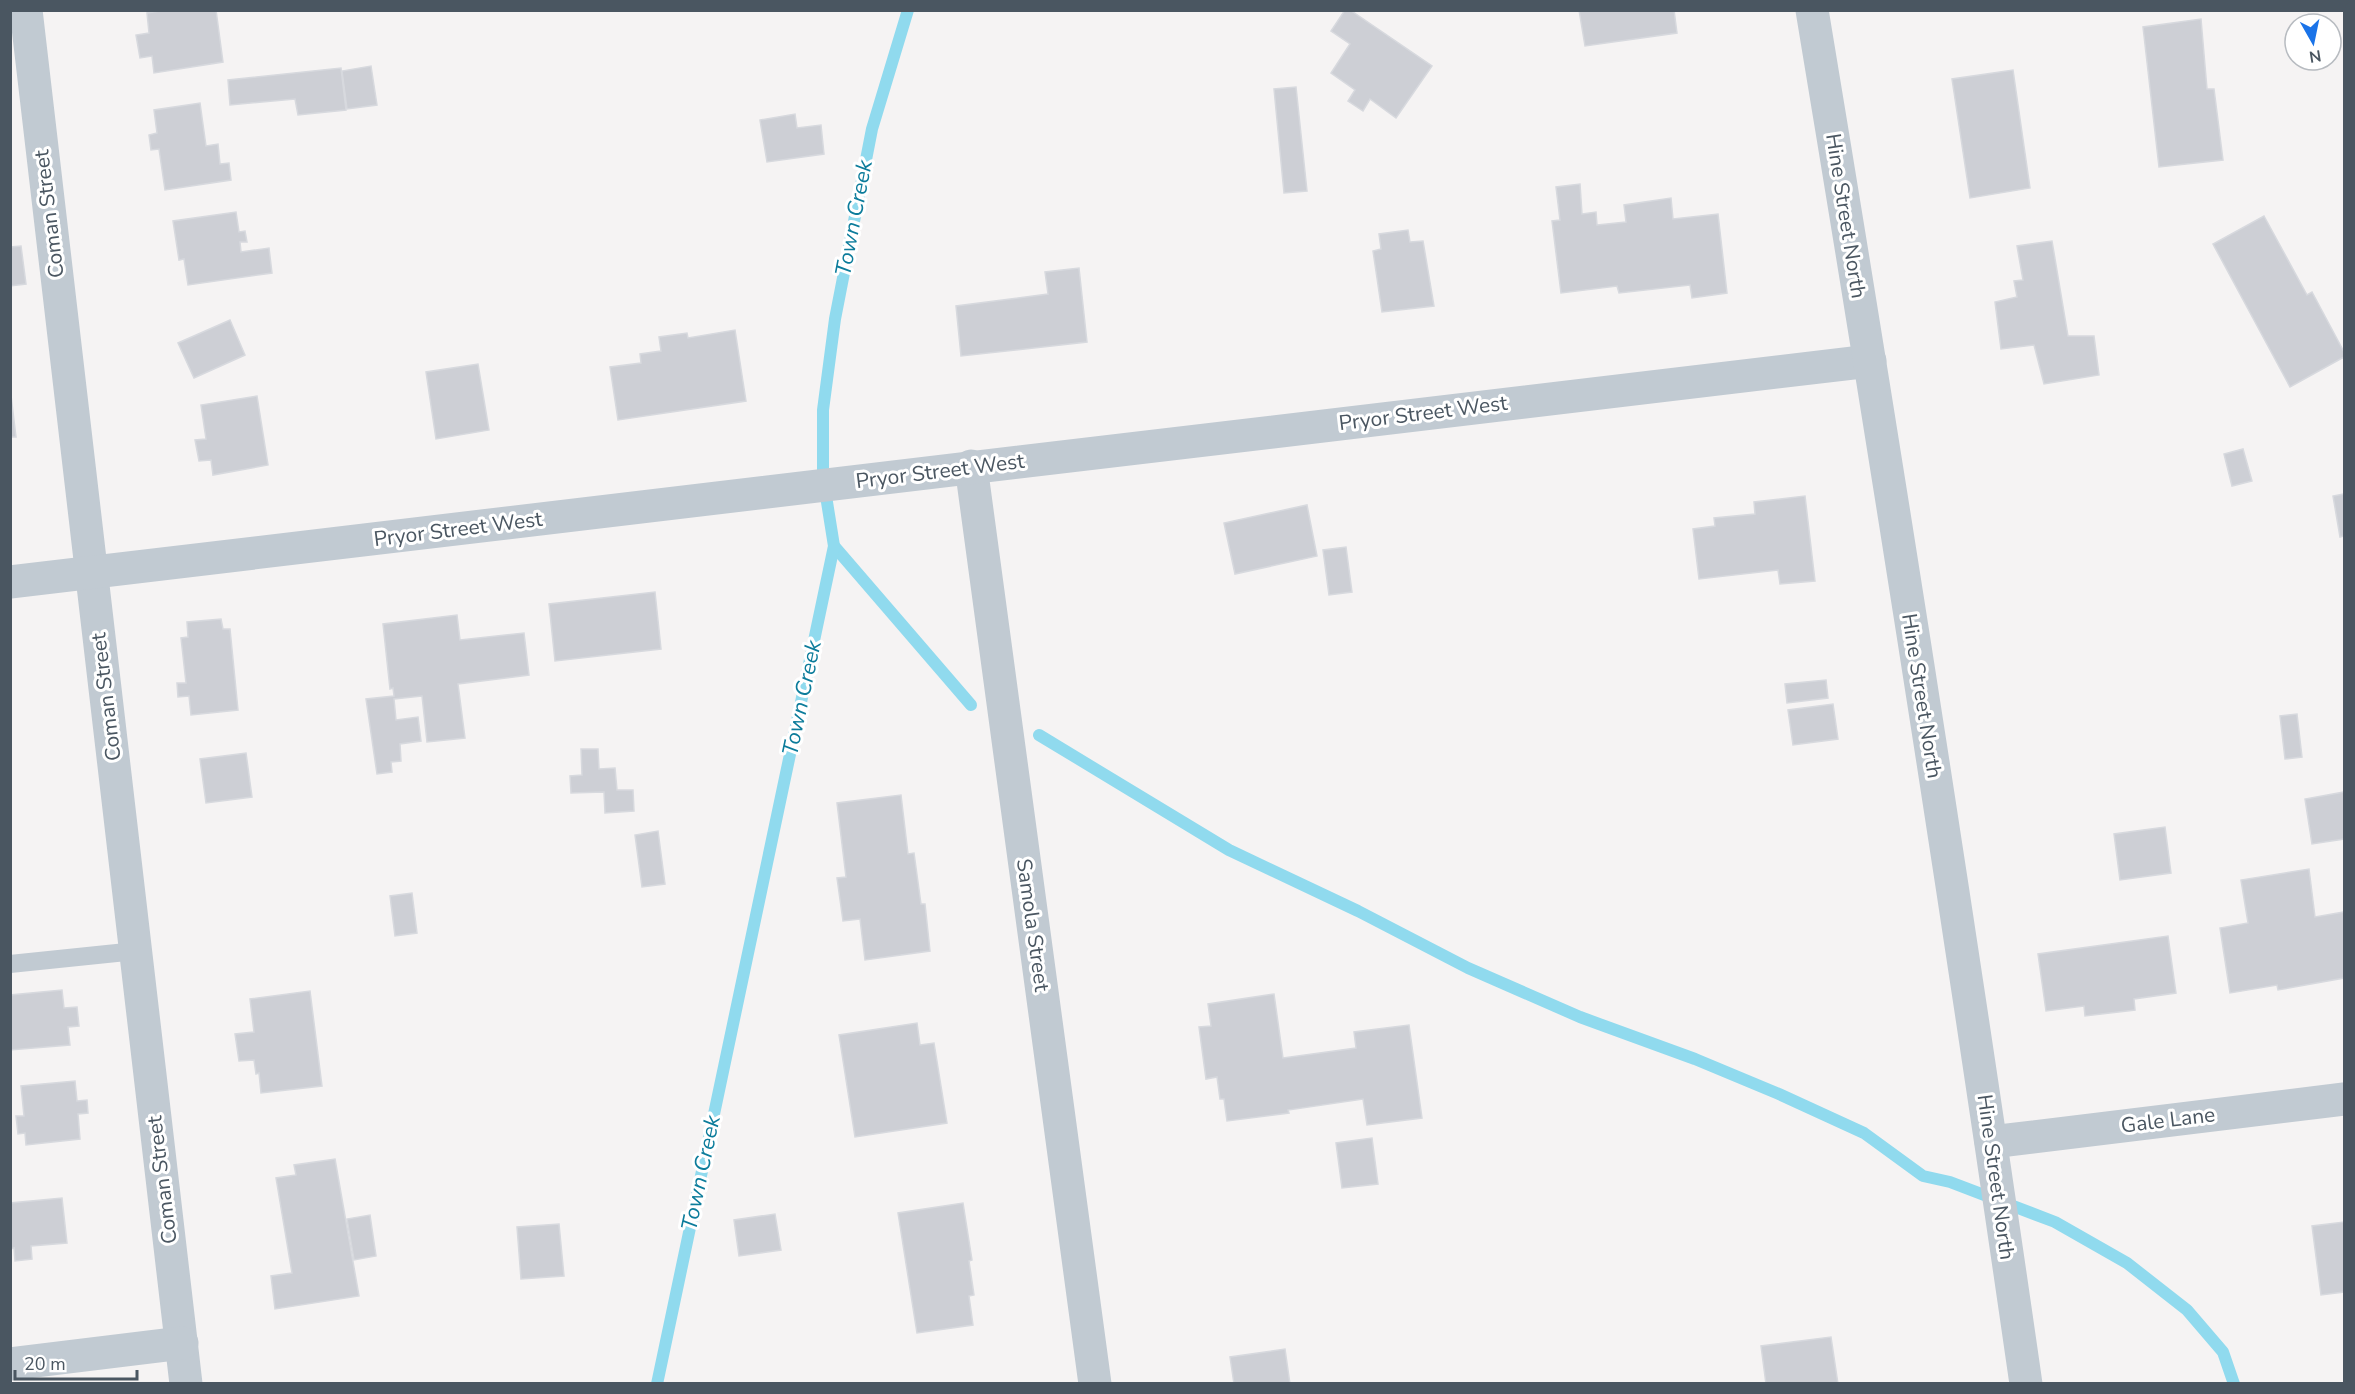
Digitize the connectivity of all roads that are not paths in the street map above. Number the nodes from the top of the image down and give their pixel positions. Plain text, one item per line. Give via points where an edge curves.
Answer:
1 (26, 10) edge
2 (1812, 10) edge
3 (1870, 361) junction
4 (971, 466) junction
5 (91, 572) junction
6 (10, 582) edge
7 (136, 951) junction
8 (10, 964) edge
9 (2344, 1099) edge
10 (1991, 1142) junction
11 (182, 1343) junction
12 (10, 1364) edge
13 (186, 1383) edge
14 (1095, 1383) edge
15 (2026, 1383) edge

1 - 5 street, Coman Street
2 - 3 street, Hine Street North
3 - 4 street, Pryor Street West
3 - 10 street, Hine Street North
4 - 5 street, Pryor Street West
4 - 14 street, Samola Street
5 - 6 street, Pryor Street West
5 - 7 street, Coman Street
7 - 8 lane
7 - 11 street, Coman Street
9 - 10 street, Gale Lane
10 - 15 street, Hine Street North
11 - 12 street
11 - 13 street, Coman Street

